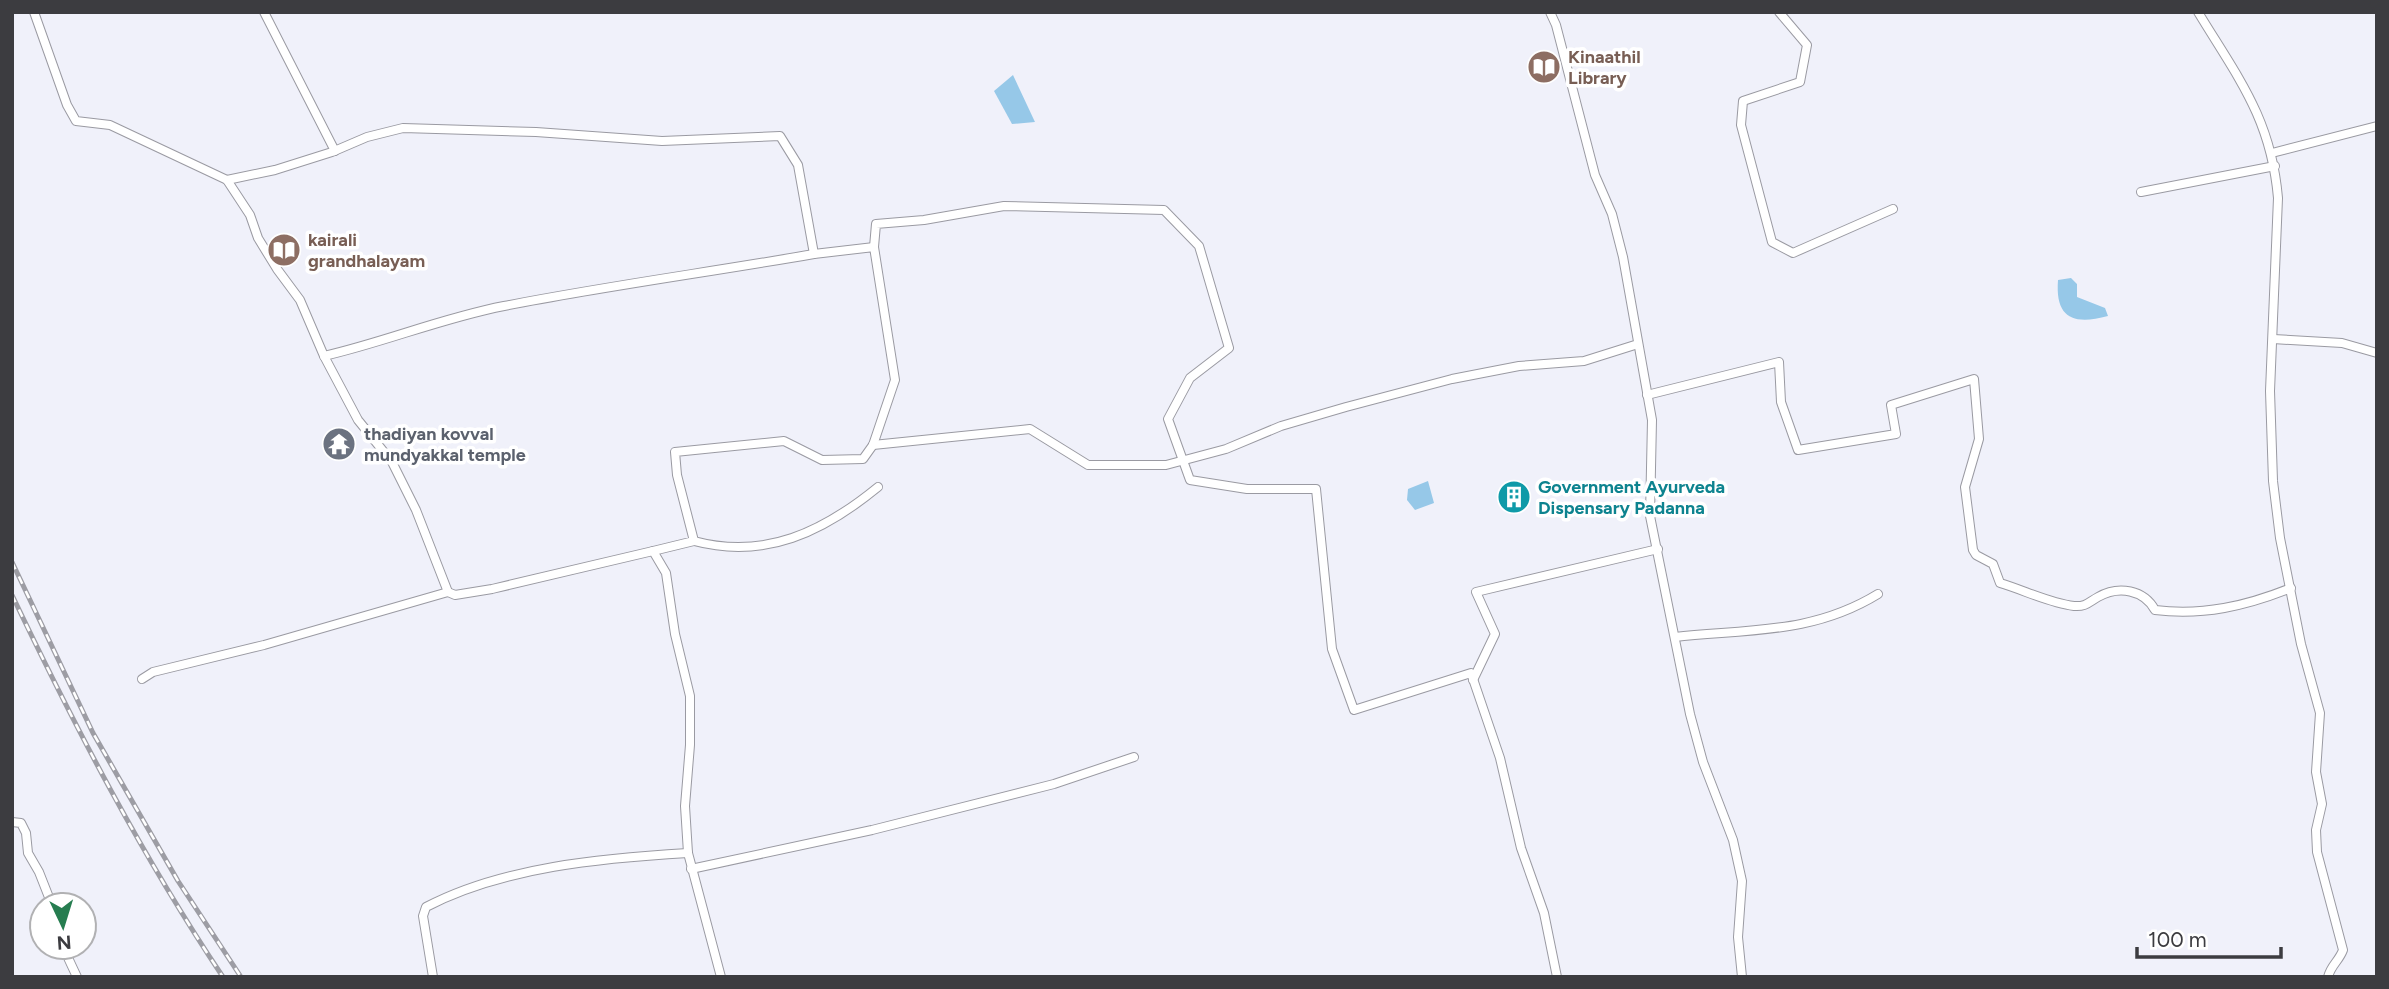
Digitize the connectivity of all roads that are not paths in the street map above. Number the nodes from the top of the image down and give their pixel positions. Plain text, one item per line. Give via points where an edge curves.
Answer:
1 (34, 12) edge
2 (264, 12) edge
3 (1550, 12) edge
4 (1779, 12) edge
5 (2198, 12) edge
6 (2377, 126) edge
7 (335, 151) junction
8 (2272, 153) junction
9 (2275, 166) junction
10 (227, 180) junction
11 (2141, 191) dead end
12 (1893, 209) dead end
13 (874, 247) junction
14 (814, 254) junction
15 (2273, 340) junction
16 (1638, 344) junction
17 (2377, 353) edge
18 (324, 356) junction
19 (1647, 395) junction
20 (873, 445) junction
21 (1183, 460) junction
22 (878, 487) dead end
23 (694, 541) junction
24 (1658, 549) junction
25 (653, 551) junction
26 (2291, 588) junction
27 (448, 592) junction
28 (1878, 594) dead end
29 (1675, 637) junction
30 (142, 679) dead end
31 (1473, 680) junction
32 (1134, 757) dead end
33 (12, 822) edge
34 (688, 853) junction
35 (691, 869) junction
36 (47, 891) edge
37 (70, 961) edge
38 (77, 977) edge
39 (433, 977) edge
40 (721, 977) edge
41 (1557, 977) edge
42 (1742, 977) edge
43 (2328, 977) edge

1 - 10 street via 76,121 110,125
2 - 7 street
3 - 16 street via 1595,175 1612,214
4 - 12 street via 1807,45 1800,82 1743,101 1741,125 1772,242 1793,253
5 - 8 street via 2258,111
6 - 8 street
7 - 10 street
7 - 14 street via 403,128 662,141 780,136 798,165
8 - 9 street
9 - 11 street
9 - 15 street
10 - 18 street via 250,215 258,238 300,300
13 - 14 street
13 - 20 street via 895,380
13 - 21 street via 876,224 1004,206 1164,210 1199,246 1229,348 1190,378 1168,419
14 - 18 street via 503,306
15 - 17 street via 2343,343
15 - 26 street via 2273,481
16 - 19 street
16 - 21 street via 1584,361 1519,366 1452,379 1281,426 1226,449
18 - 27 street via 358,420 396,470
19 - 24 street via 1652,420 1648,495
19 - 26 street via 1779,362 1781,402 1798,450 1896,435 1891,405 1974,379 1979,439 1965,487 1973,550 1993,564 2000,583 2074,606 2087,606 2100,595 2132,591 2143,594 2155,610 2180,613 2229,609
20 - 21 street via 1030,429 1088,465 1166,465
20 - 23 street via 863,459 822,460 784,441 675,452
21 - 31 street via 1190,480 1247,489 1316,489 1332,649 1353,710 1471,673
22 - 23 street via 837,520 775,544 734,549
23 - 25 street
24 - 29 street
24 - 31 street via 1476,592 1495,634
25 - 27 street via 492,589
25 - 34 street via 666,573 690,696 685,806
26 - 43 street via 2320,712 2316,772 2322,804 2317,852 2343,950
27 - 30 street via 153,672
28 - 29 street via 1841,615 1782,629
29 - 42 street via 1703,762 1733,840 1742,881 1738,937
31 - 41 street via 1544,913
32 - 35 street via 1054,784
33 - 36 street via 21,824 26,833 28,853
34 - 35 street
34 - 39 street via 535,871 438,901 426,907 423,916
35 - 40 street
37 - 38 street

